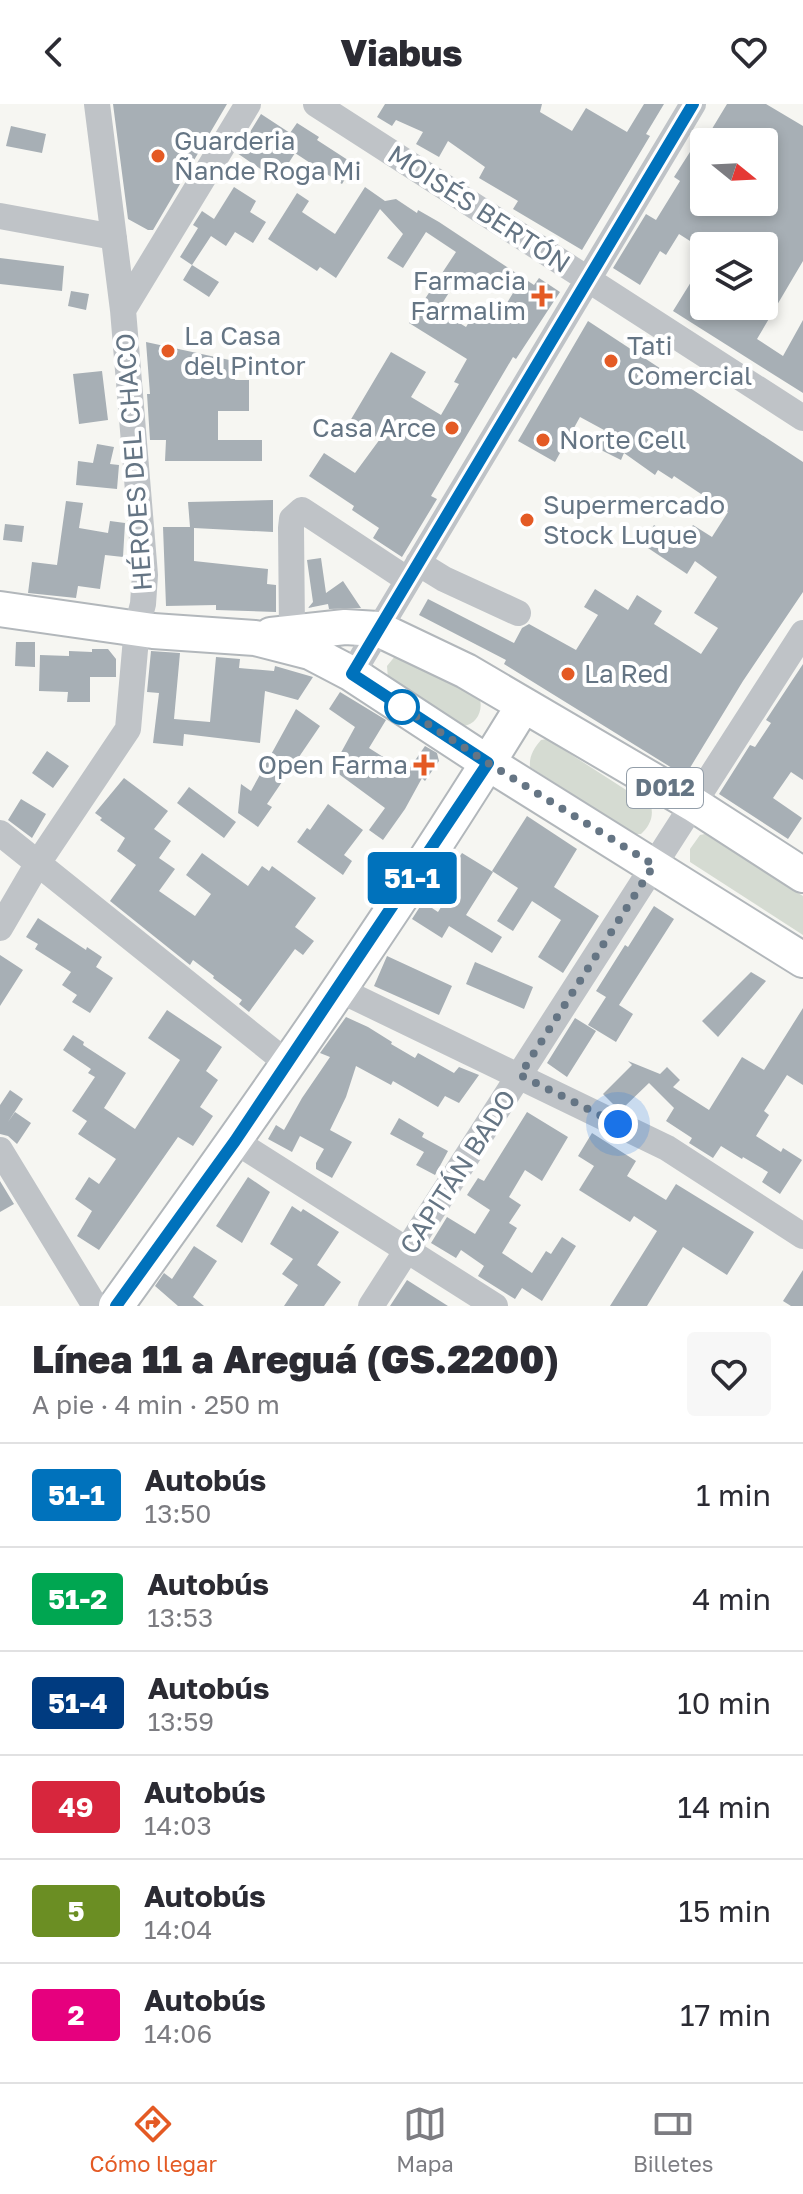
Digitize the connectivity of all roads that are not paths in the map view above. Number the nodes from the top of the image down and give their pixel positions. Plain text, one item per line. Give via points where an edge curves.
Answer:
1 (97, 104) edge
2 (248, 104) edge
3 (316, 104) edge
4 (693, 104) edge
5 (0, 216) edge
6 (114, 237) junction
7 (588, 279) junction
8 (123, 310) junction
9 (803, 418) edge
10 (413, 571) junction
11 (0, 609) edge
12 (518, 613) dead end
13 (137, 627) junction
14 (378, 629) junction
15 (292, 631) junction
16 (803, 633) edge
17 (255, 638) junction
18 (352, 674) junction
19 (523, 706) junction
20 (488, 763) junction
21 (693, 804) junction
22 (0, 833) edge
23 (38, 863) junction
24 (654, 865) junction
25 (803, 875) edge
26 (0, 928) edge
27 (803, 960) edge
28 (338, 989) junction
29 (287, 1063) junction
30 (520, 1075) junction
31 (235, 1141) junction
32 (0, 1150) edge
33 (803, 1236) edge
34 (407, 1250) junction
35 (95, 1306) edge
36 (116, 1306) edge
37 (371, 1306) edge
38 (495, 1306) edge

1 - 6 street, HÉROES DEL CHACO
2 - 8 street
3 - 7 street, MOISÉS BERTÓN
4 - 7 street
5 - 6 street
6 - 8 street, HÉROES DEL CHACO
7 - 9 street, MOISÉS BERTÓN
7 - 10 street
8 - 13 street, HÉROES DEL CHACO via 145,575
10 - 12 street via 444,579
10 - 14 street
10 - 15 street via 302,510 291,528
11 - 13 main road, D012
13 - 17 main road, D012
13 - 23 street, HÉROES DEL CHACO via 128,729
14 - 15 main road, D012
14 - 18 street
14 - 19 main road, D012 via 466,671
15 - 17 main road, D012
16 - 21 street, CAPITÁN BADO
17 - 18 main road, D012 via 310,652
18 - 20 main road, D012
19 - 20 main road
19 - 21 main road, D012
20 - 24 main road, D012
20 - 28 main road
21 - 24 street, CAPITÁN BADO
21 - 25 main road, D012
22 - 23 street
23 - 26 street, HÉROES DEL CHACO
23 - 29 street
24 - 27 main road, D012
24 - 30 street, CAPITÁN BADO
28 - 29 main road
28 - 30 street
29 - 31 main road
30 - 33 street via 667,1148
30 - 34 street, CAPITÁN BADO
31 - 34 street
31 - 36 main road
32 - 35 street
34 - 37 street, CAPITÁN BADO
34 - 38 street

